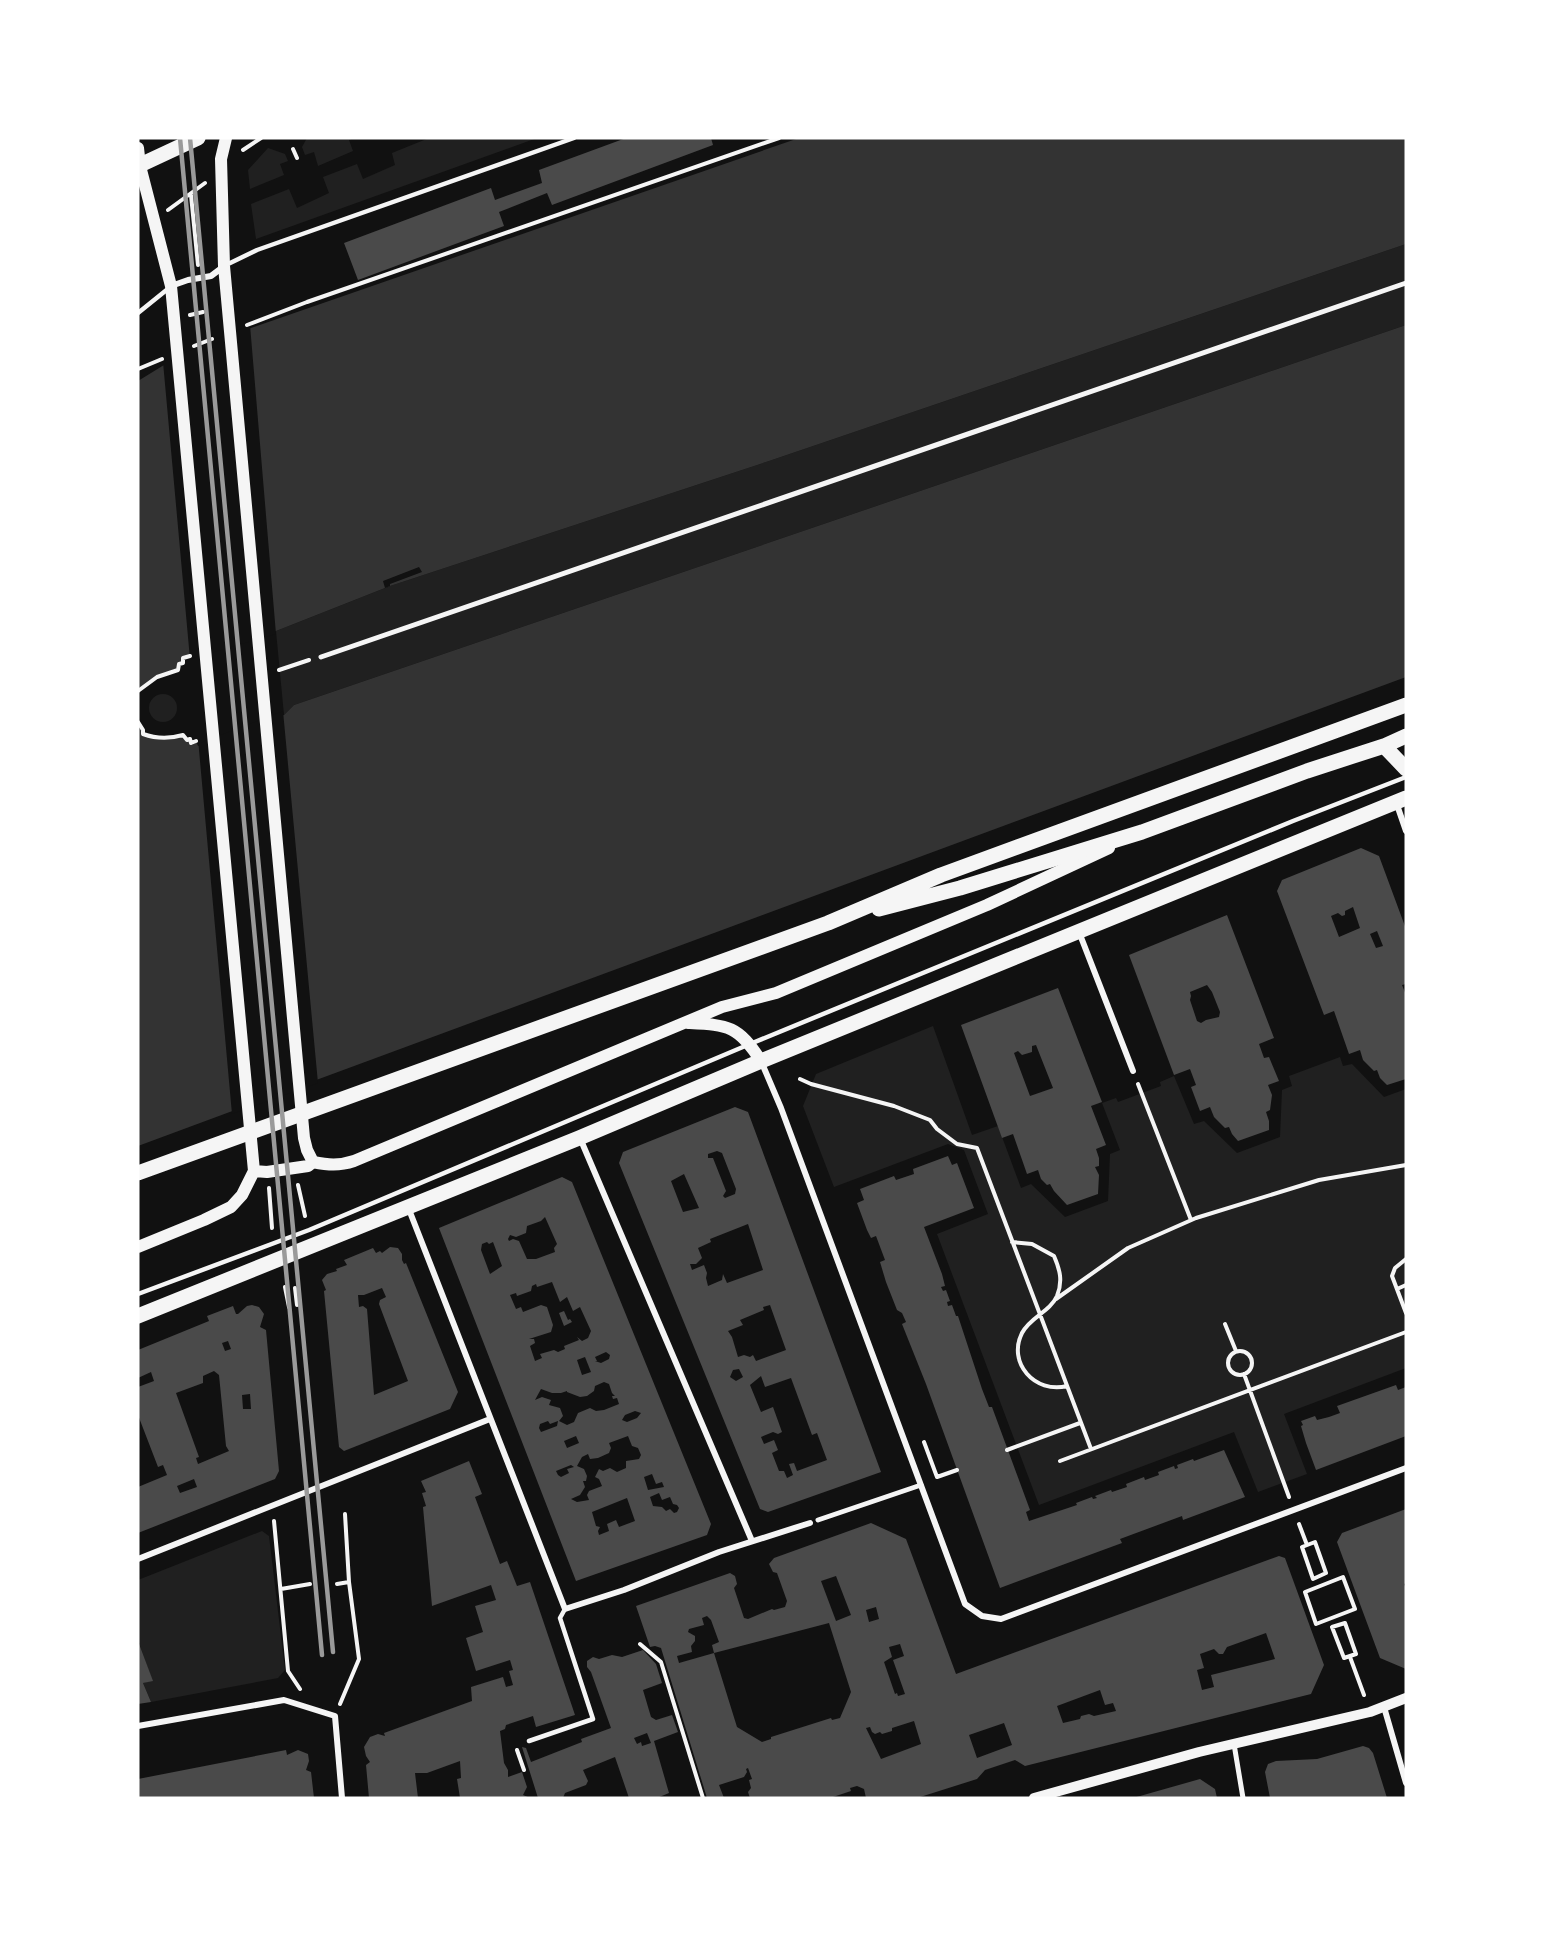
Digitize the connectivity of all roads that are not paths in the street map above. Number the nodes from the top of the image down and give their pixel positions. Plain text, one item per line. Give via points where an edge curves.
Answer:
1 (198, 138) edge
2 (226, 138) edge
3 (574, 138) edge
4 (138, 148) edge
5 (139, 166) edge
6 (224, 266) junction
7 (1406, 284) edge
8 (171, 286) junction
9 (138, 313) edge
10 (321, 657) road end
11 (1406, 705) edge
12 (1406, 736) edge
13 (1384, 746) junction
14 (1406, 769) edge
15 (1406, 777) edge
16 (1401, 800) edge
17 (1406, 831) edge
18 (1142, 832) junction
19 (828, 923) junction
20 (1079, 932) junction
21 (687, 1023) junction
22 (750, 1044) junction
23 (761, 1061) junction
24 (1133, 1071) dead end
25 (579, 1138) junction
26 (313, 1162) junction
27 (254, 1171) junction
28 (138, 1173) edge
29 (408, 1206) junction
30 (138, 1247) edge
31 (138, 1294) edge
32 (138, 1316) edge
33 (490, 1419) junction
34 (1406, 1468) edge
35 (921, 1485) junction
36 (818, 1520) dead end
37 (810, 1523) dead end
38 (752, 1541) junction
39 (138, 1559) edge
40 (565, 1609) junction
41 (1406, 1698) edge
42 (1384, 1707) junction
43 (138, 1726) edge
44 (529, 1741) dead end
45 (1234, 1744) junction
46 (1406, 1783) edge
47 (342, 1798) edge
48 (1034, 1798) edge
49 (1243, 1798) edge

1 - 5 main road
2 - 6 main road via 221,159
3 - 6 lane via 257,250
4 - 5 main road
5 - 8 main road
6 - 8 street via 211,276
6 - 26 main road via 304,1138
7 - 10 street
8 - 9 lane
8 - 27 main road
11 - 19 main road via 941,875
12 - 13 main road
13 - 14 main road
13 - 18 main road
15 - 22 lane
16 - 17 street
16 - 20 main road
18 - 19 main road via 960,888
18 - 21 main road via 941,925 776,993 722,1006
19 - 28 main road
20 - 23 main road
20 - 24 street
21 - 22 main road via 724,1025
21 - 26 main road via 354,1161 334,1165
22 - 23 main road
22 - 31 lane via 309,1230
23 - 25 main road
23 - 35 street
25 - 29 main road
25 - 38 street
26 - 27 main road via 308,1166
27 - 30 main road via 231,1207
29 - 32 main road
29 - 33 street
33 - 39 street
33 - 40 street
34 - 35 street via 1001,1618 982,1616 965,1604
35 - 36 street
37 - 38 street
38 - 40 street
40 - 44 lane via 560,1618 593,1719
41 - 42 street
42 - 45 street
42 - 46 street
43 - 47 street via 284,1700 335,1716
45 - 48 street
45 - 49 street

